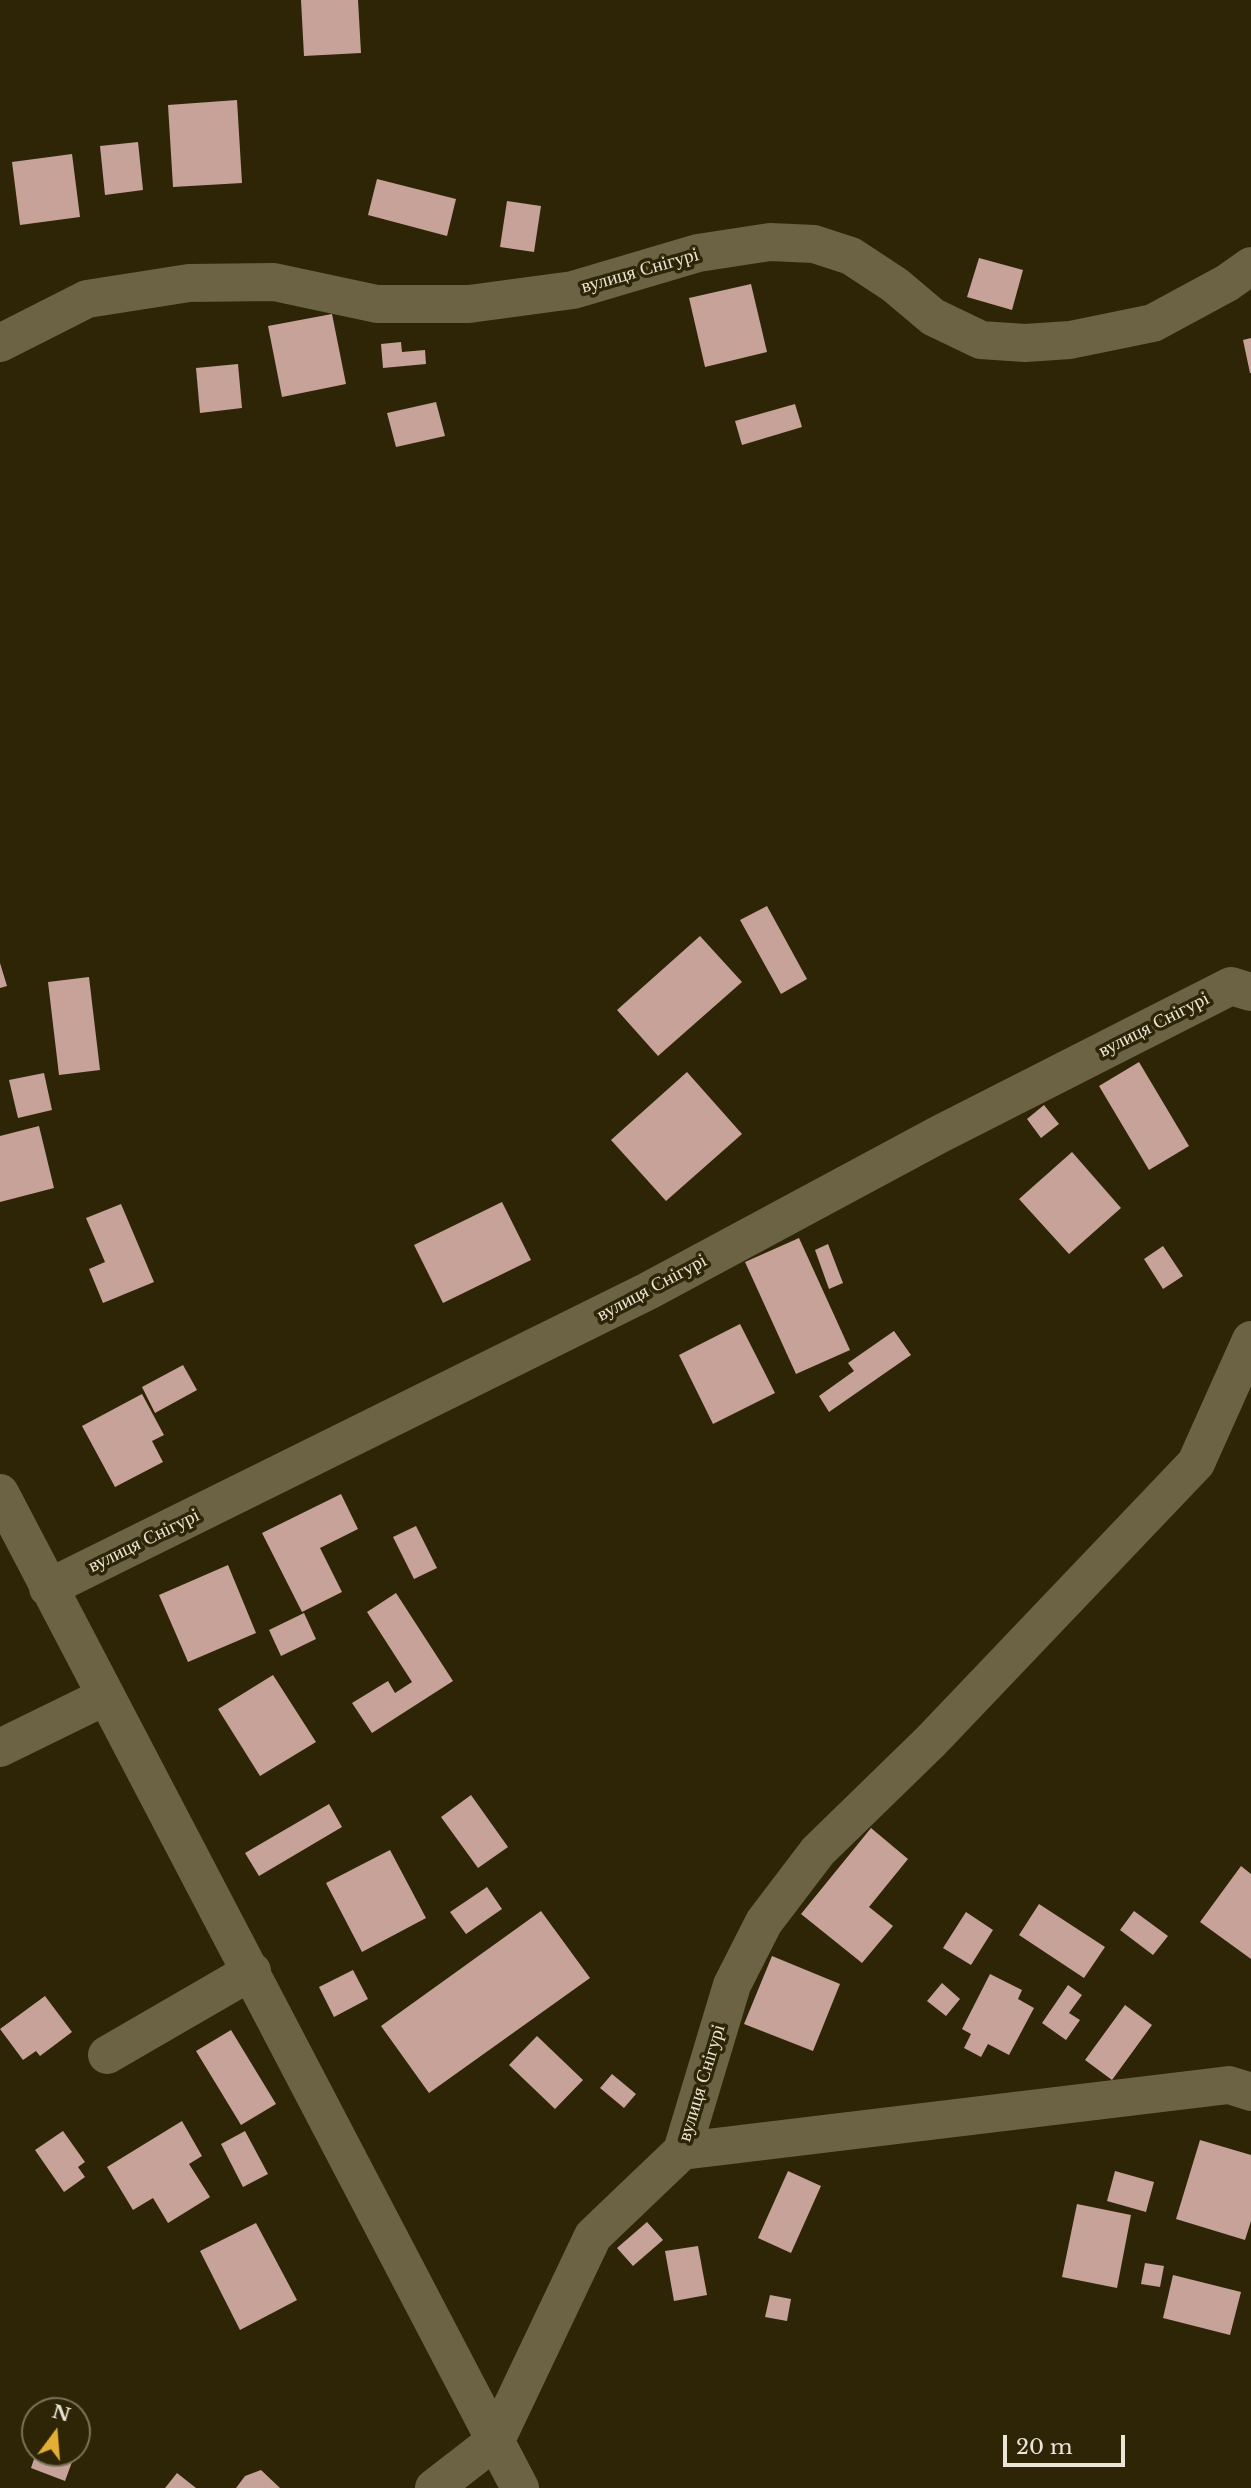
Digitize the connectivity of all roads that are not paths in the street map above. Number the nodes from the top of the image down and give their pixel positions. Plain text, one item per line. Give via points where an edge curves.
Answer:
1 (1251, 266) edge
2 (0, 343) edge
3 (1251, 992) edge
4 (1251, 1340) edge
5 (0, 1493) edge
6 (48, 1588) junction
7 (106, 1696) junction
8 (0, 1748) edge
9 (252, 1971) junction
10 (107, 2054) dead end
11 (1251, 2092) edge
12 (682, 2151) junction
13 (496, 2440) junction
14 (434, 2488) edge
15 (520, 2488) edge

1 - 2 street, вулиця Снігурі via 1153,323 1070,340 981,340 933,317 850,256 814,244 770,242 698,253 573,290 470,304 377,304 274,282 190,283 87,299
3 - 6 street, вулиця Снігурі via 1231,986 938,1135 648,1291
4 - 12 street, вулиця Снігурі via 1196,1463 931,1741 818,1851 764,1922 732,1985
5 - 6 street
6 - 7 street
7 - 8 street
7 - 9 street
9 - 10 street
9 - 13 street
11 - 12 street via 1229,2085
12 - 13 street, вулиця Снігурі via 593,2236
13 - 14 street, вулиця Снігурі
13 - 15 street

